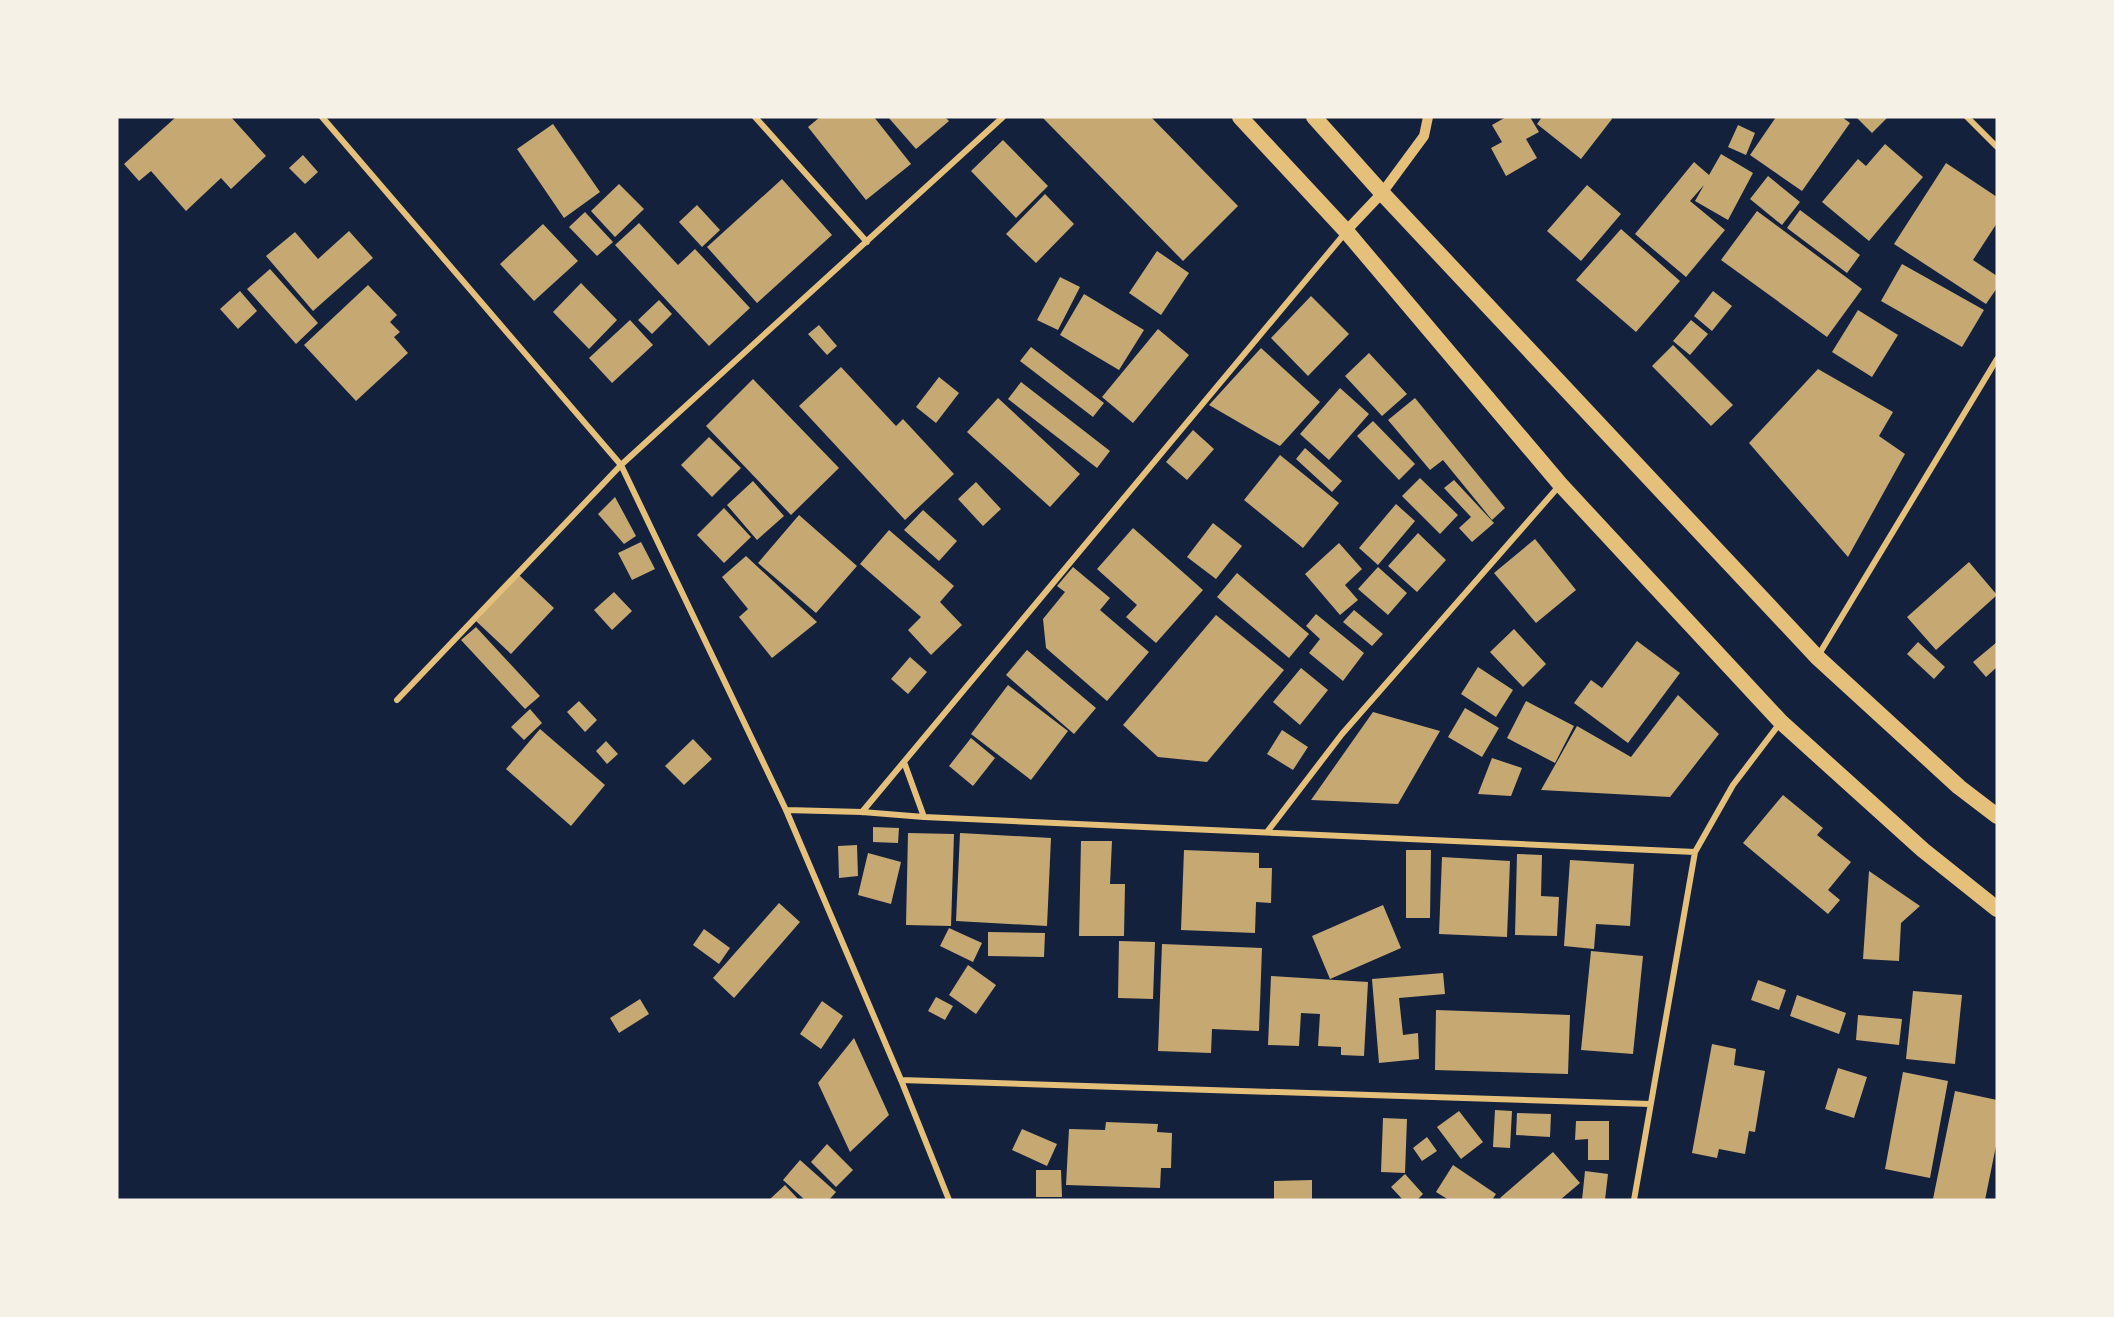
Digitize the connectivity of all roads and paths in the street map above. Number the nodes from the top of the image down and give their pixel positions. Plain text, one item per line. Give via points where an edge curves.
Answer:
1 (321, 117) edge
2 (754, 117) edge
3 (1003, 117) edge
4 (1240, 117) edge
5 (1314, 117) edge
6 (1428, 117) edge
7 (1967, 117) edge
8 (1997, 147) edge
9 (1382, 193) junction
10 (1346, 231) junction
11 (867, 242) junction
12 (1997, 359) edge
13 (621, 465) junction
14 (1560, 484) junction
15 (1817, 657) junction
16 (397, 700) dead end
17 (1781, 722) junction
18 (904, 762) junction
19 (786, 810) junction
20 (862, 812) junction
21 (1997, 816) edge
22 (924, 817) junction
23 (1267, 832) junction
24 (1695, 852) junction
25 (1997, 909) edge
26 (901, 1080) junction
27 (1650, 1104) junction
28 (949, 1200) edge
29 (1634, 1200) edge

1 - 13 street
2 - 11 street
3 - 11 street
4 - 10 highway
5 - 9 highway
6 - 9 street via 1424,136
7 - 8 street
9 - 10 street
9 - 15 highway
10 - 14 highway
10 - 18 street
11 - 13 street
12 - 15 street
13 - 16 street
13 - 19 street
14 - 17 highway
14 - 23 street via 1342,734
15 - 21 highway via 1959,787
17 - 24 street via 1733,785
17 - 25 highway via 1923,850
18 - 20 street
18 - 22 street
19 - 20 street
19 - 26 street
20 - 22 street
22 - 23 street
23 - 24 street
24 - 27 street
26 - 27 street
26 - 28 street
27 - 29 street

